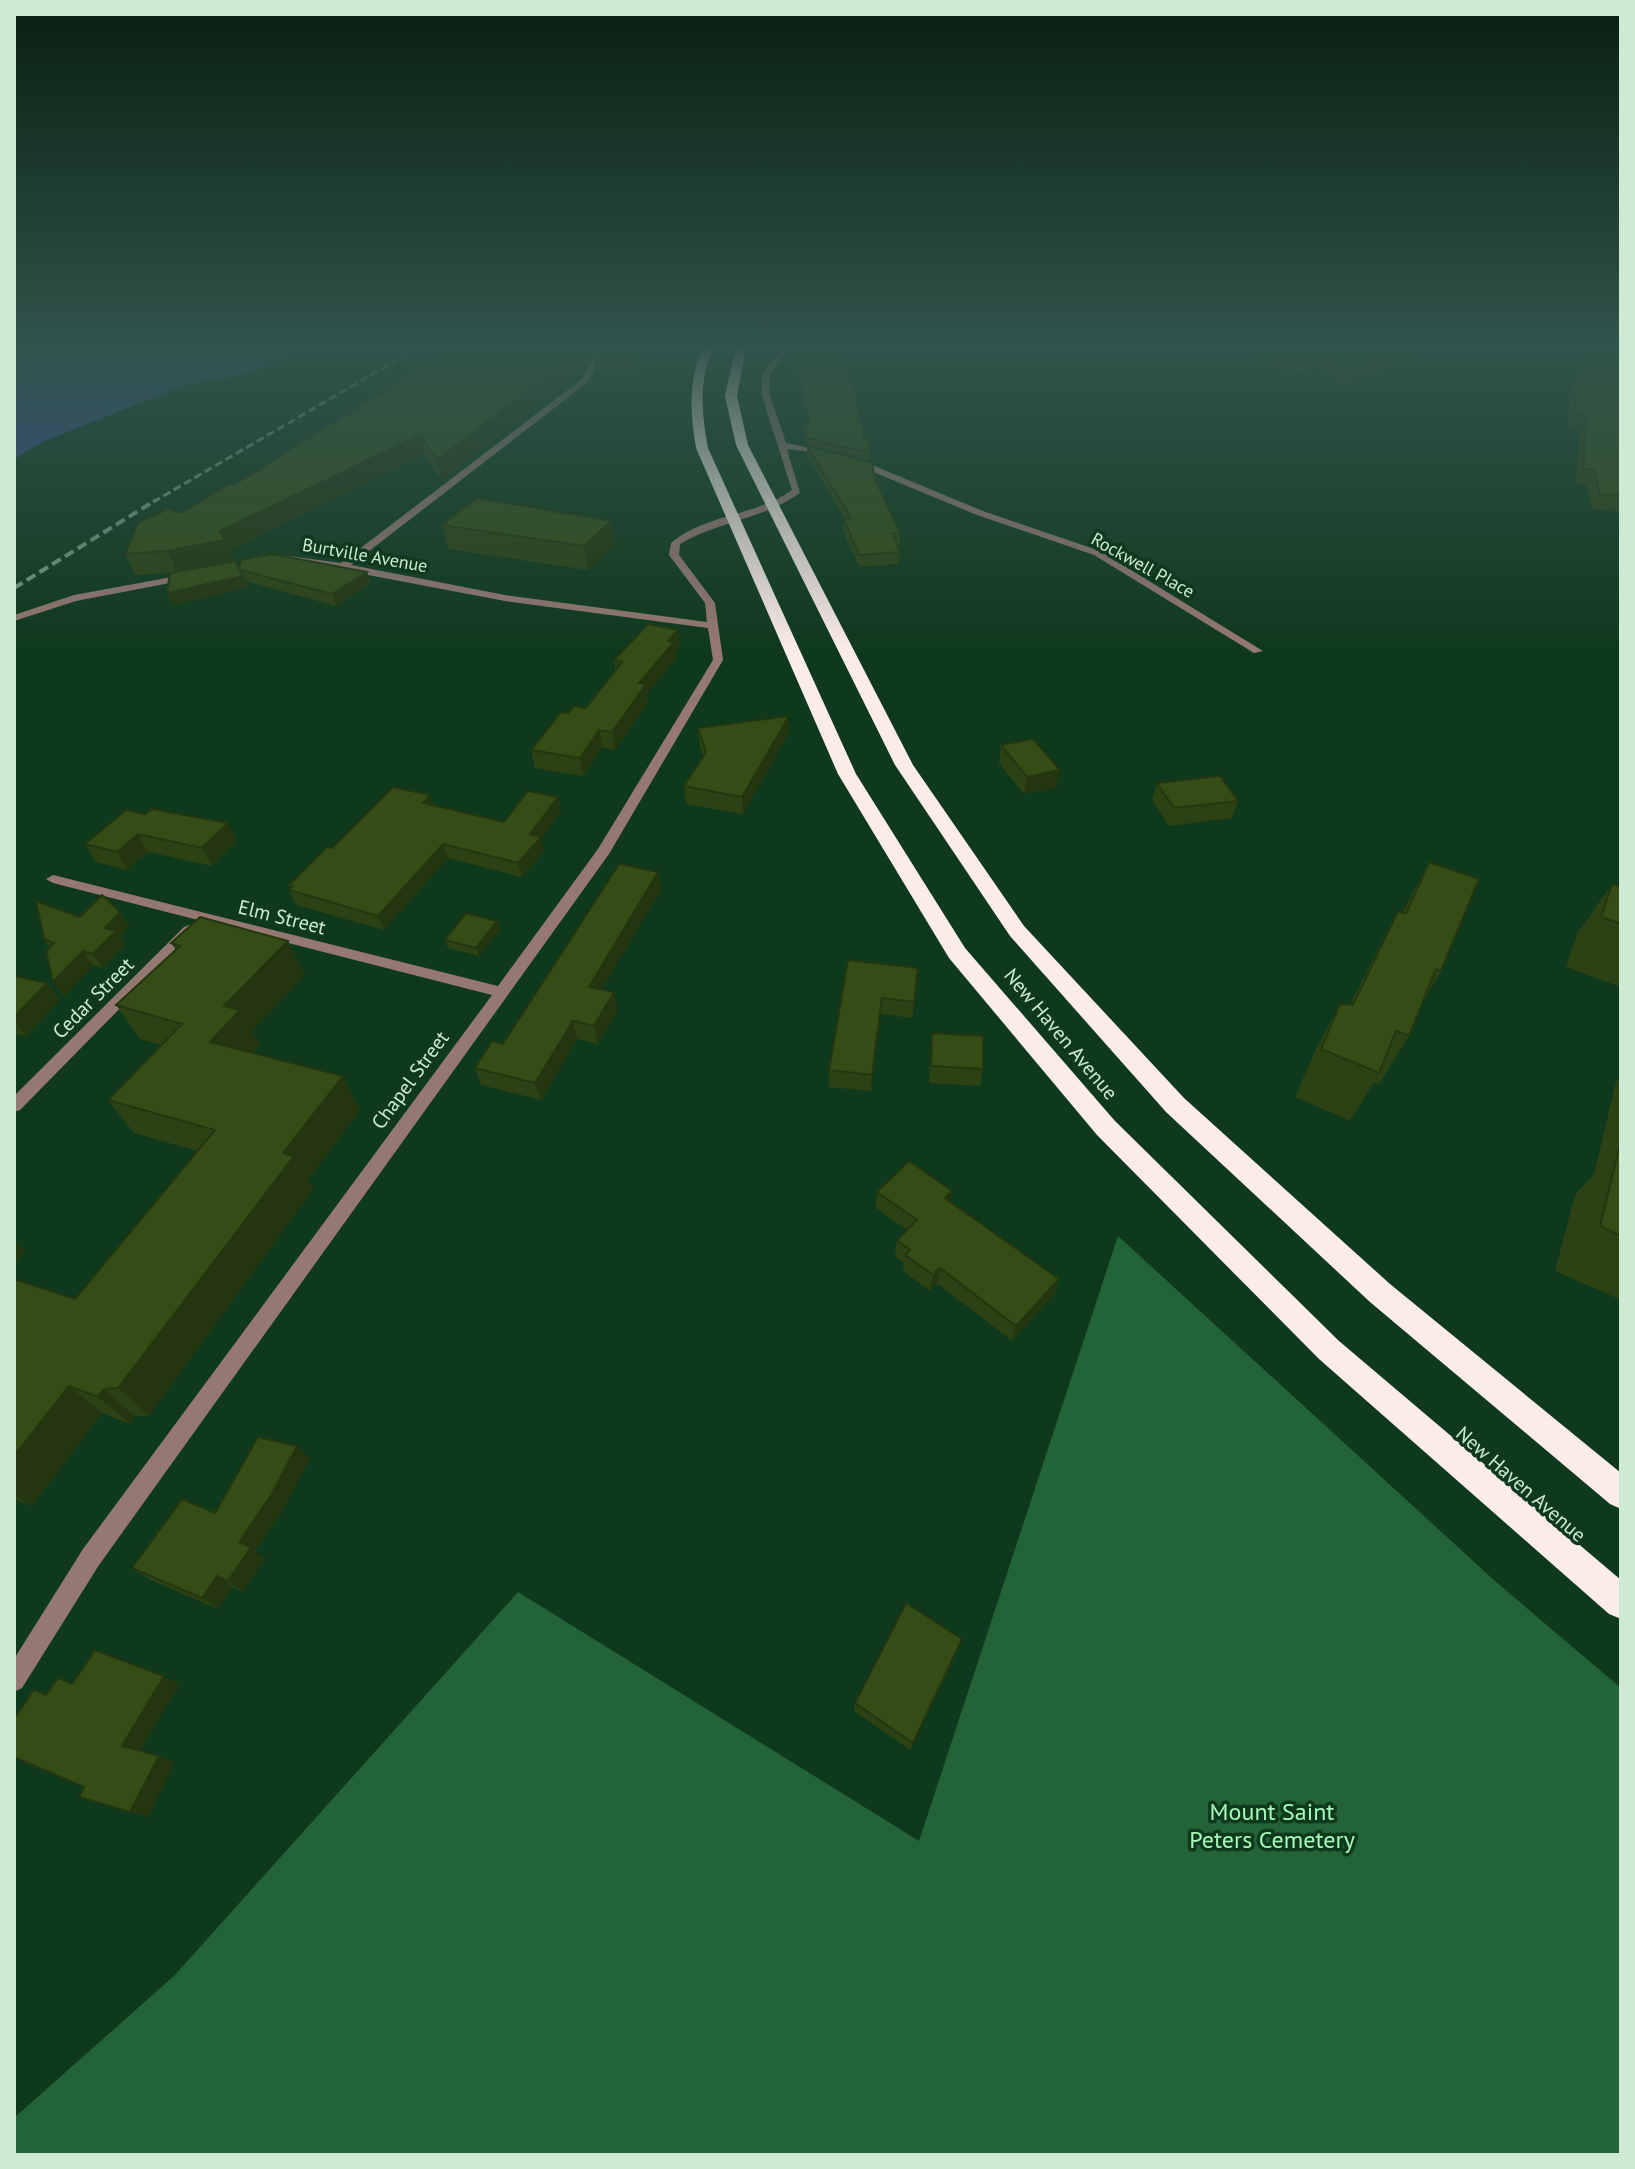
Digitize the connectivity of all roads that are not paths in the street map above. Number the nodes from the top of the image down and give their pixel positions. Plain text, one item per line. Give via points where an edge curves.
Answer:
1 (496, 448) edge
2 (702, 448) edge
3 (745, 448) edge
4 (781, 448) edge
5 (795, 448) edge
6 (771, 505) junction
7 (736, 518) junction
8 (278, 559) edge
9 (343, 566) junction
10 (207, 572) edge
11 (14, 618) edge
12 (714, 626) junction
13 (1258, 651) dead end
14 (53, 879) dead end
15 (201, 918) junction
16 (502, 992) junction
17 (14, 1106) edge
18 (1621, 1493) edge
19 (1621, 1602) edge
20 (14, 1680) edge

1 - 9 street
2 - 7 highway, New Haven Avenue
3 - 6 highway, New Haven Avenue
4 - 6 street via 797,491
5 - 13 street, Rockwell Place via 856,461 980,513 1097,553
6 - 7 street
6 - 18 highway, New Haven Avenue via 904,765 1017,931 1175,1105 1380,1293
7 - 12 street, Chapel Street via 683,537 674,549 679,563 704,591
7 - 19 highway, New Haven Avenue via 847,774 957,953 1106,1128 1329,1350
8 - 9 street, Burtville Avenue
9 - 12 street, Burtville Avenue via 505,598
10 - 11 street via 74,598
12 - 16 street, Chapel Street via 718,660 604,851
14 - 15 street, Elm Street
15 - 16 street, Elm Street
15 - 17 street, Cedar Street
16 - 20 street, Chapel Street via 91,1557

